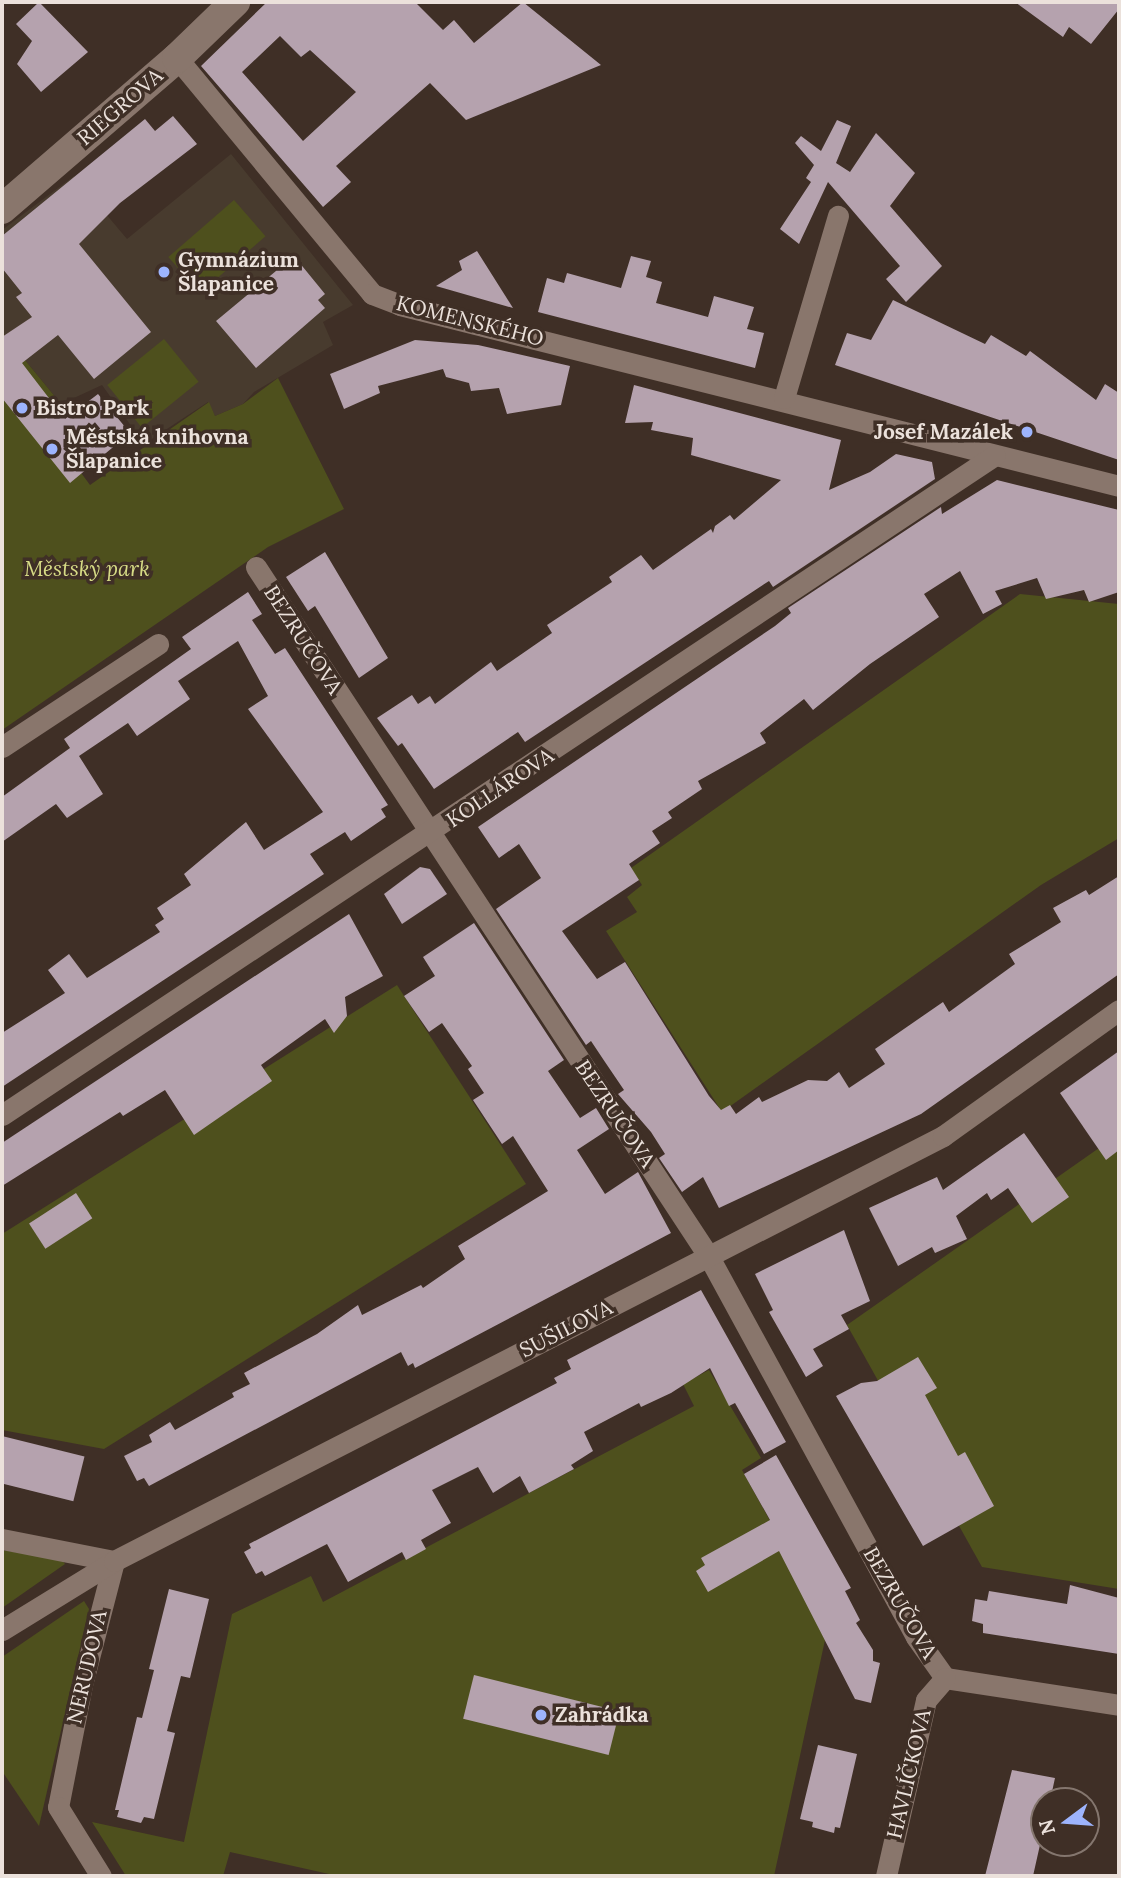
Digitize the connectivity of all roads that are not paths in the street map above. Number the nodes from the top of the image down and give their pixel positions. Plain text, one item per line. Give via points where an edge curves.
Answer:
1 (235, 2) edge
2 (177, 58) junction
3 (2, 209) edge
4 (838, 216) dead end
5 (783, 398) junction
6 (995, 455) junction
7 (1119, 486) edge
8 (256, 567) dead end
9 (158, 644) dead end
10 (2, 747) edge
11 (429, 835) junction
12 (1119, 1010) edge
13 (2, 1115) edge
14 (709, 1257) junction
15 (2, 1539) edge
16 (114, 1561) junction
17 (2, 1630) edge
18 (945, 1678) junction
19 (1119, 1705) edge
20 (101, 1876) edge
21 (886, 1876) edge

1 - 2 street, RIEGROVA
2 - 3 street, RIEGROVA
2 - 5 street, KOMENSKÉHO via 372,294 400,305
4 - 5 street
5 - 6 street, KOMENSKÉHO
6 - 7 street, KOMENSKÉHO
6 - 11 street, KOLLÁROVA
8 - 11 street, BEZRUČOVA
9 - 10 street
11 - 13 street, KOLLÁROVA
11 - 14 street, BEZRUČOVA
12 - 14 street, SUŠILOVA via 943,1136
14 - 16 street, SUŠILOVA
14 - 18 street, BEZRUČOVA via 916,1637
15 - 16 street
16 - 17 street, SUŠILOVA
16 - 20 street, NERUDOVA via 82,1685 58,1807
18 - 19 street
18 - 21 street, HAVLÍČKOVA via 926,1700

